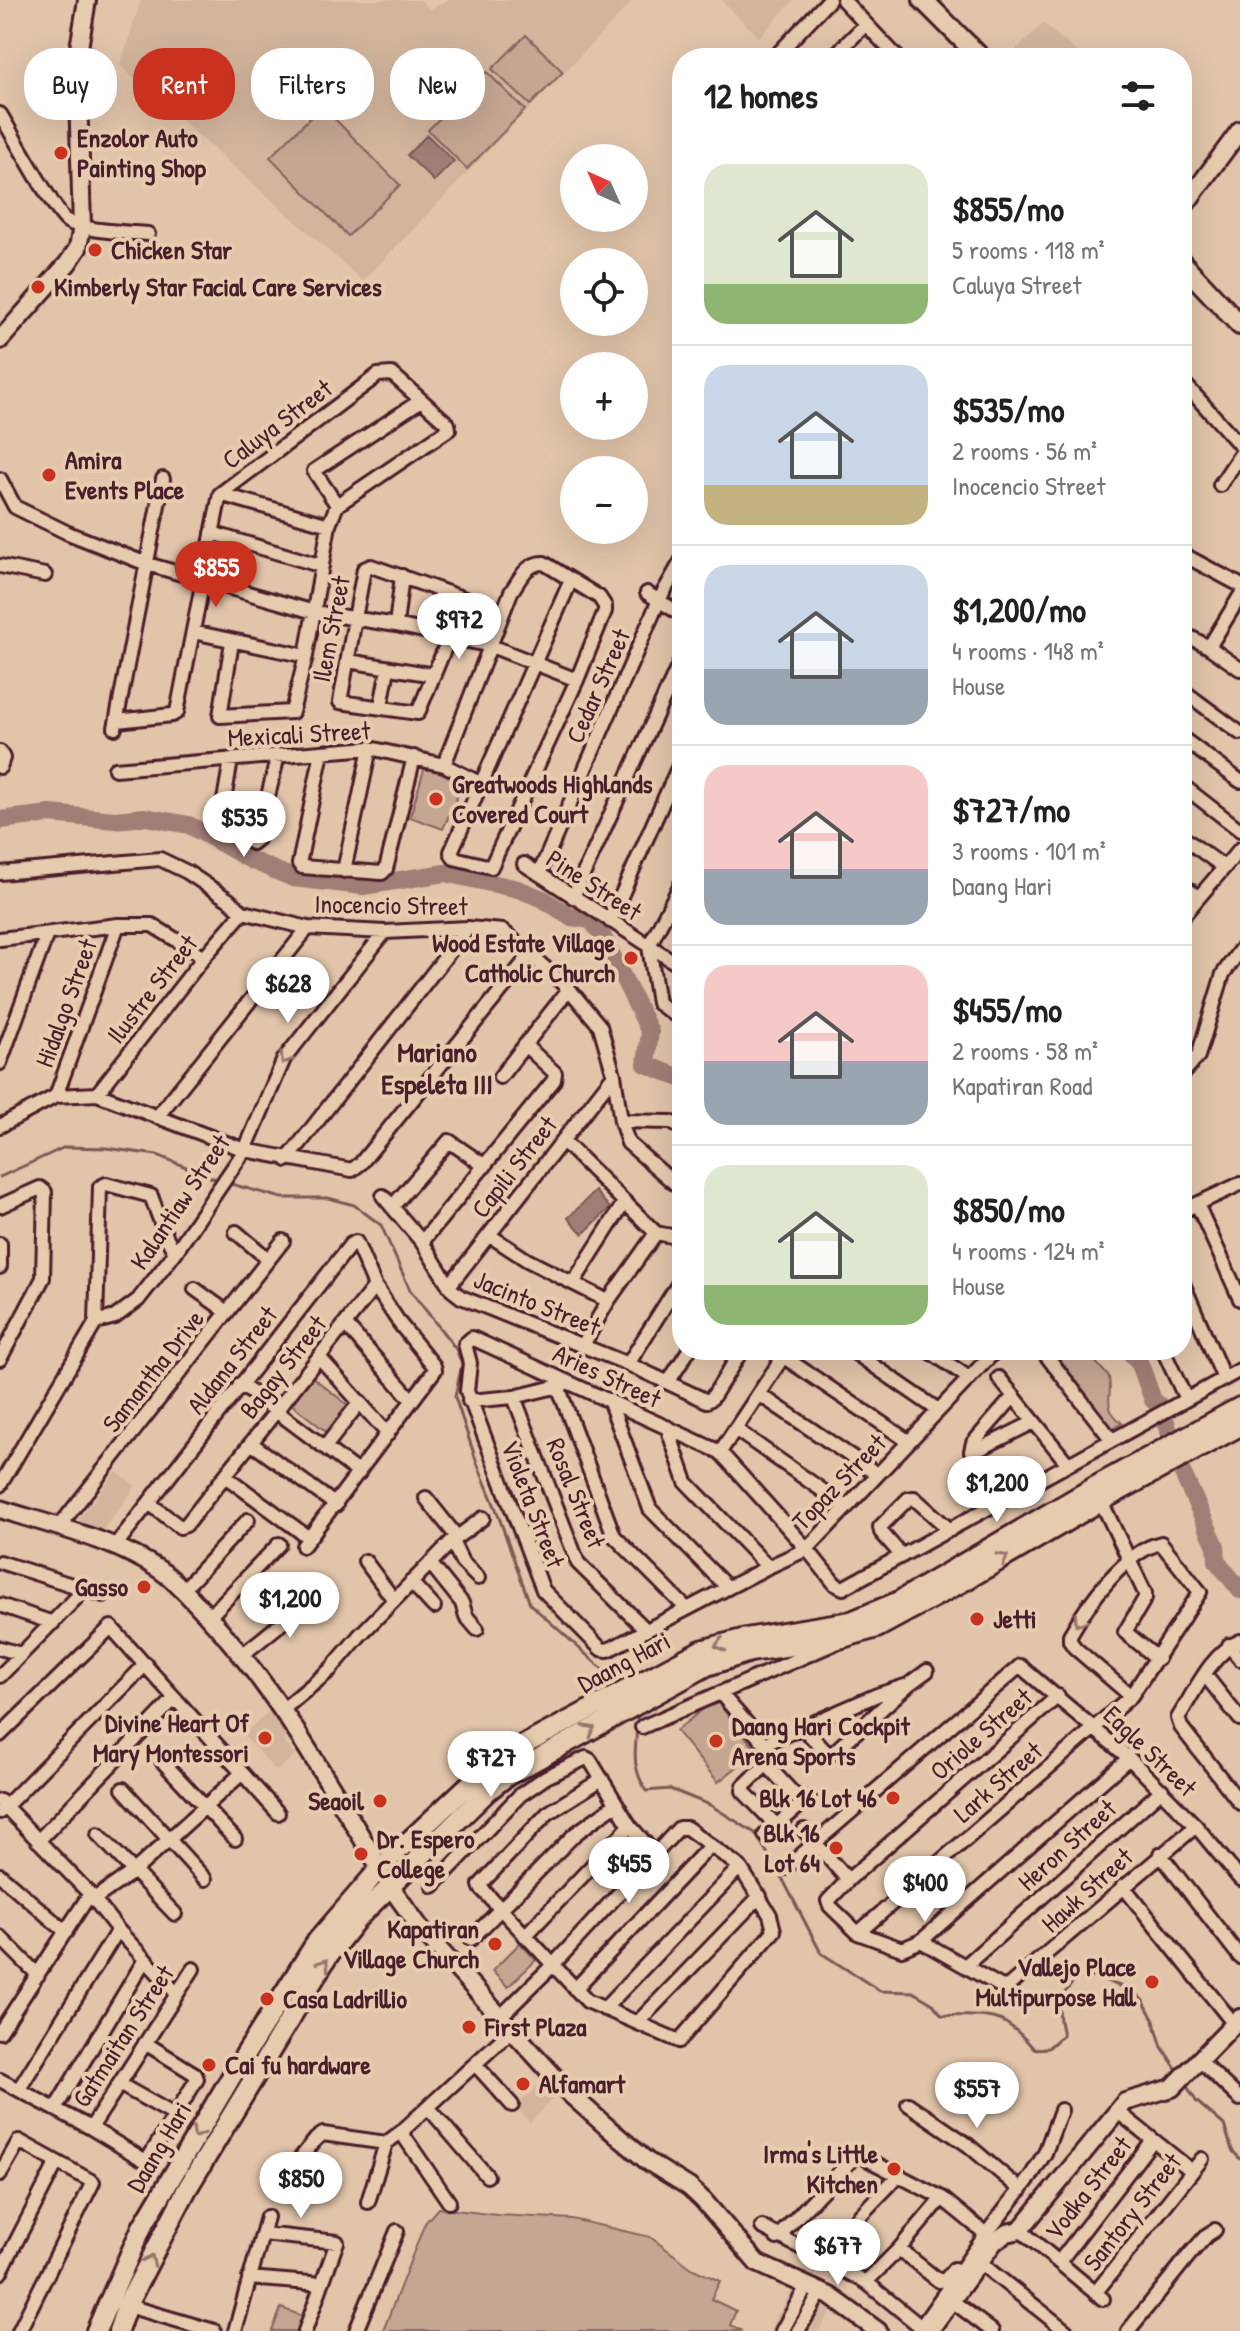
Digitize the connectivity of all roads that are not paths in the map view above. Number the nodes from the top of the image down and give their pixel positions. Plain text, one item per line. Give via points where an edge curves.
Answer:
1 (87, 0) edge
2 (829, 0) edge
3 (843, 0) edge
4 (923, 0) edge
5 (866, 24) junction
6 (783, 48) edge
7 (842, 48) edge
8 (887, 48) edge
9 (971, 48) edge
10 (0, 114) edge
11 (1240, 130) edge
12 (1192, 195) edge
13 (82, 226) junction
14 (148, 234) dead end
15 (1192, 274) edge
16 (1240, 325) edge
17 (4, 329) edge
18 (1192, 393) edge
19 (420, 401) junction
20 (1240, 445) edge
21 (1240, 455) edge
22 (0, 479) edge
23 (163, 479) dead end
24 (1220, 485) dead end
25 (220, 494) junction
26 (337, 505) junction
27 (329, 525) junction
28 (212, 533) junction
29 (1192, 559) edge
30 (147, 564) junction
31 (0, 566) edge
32 (322, 566) junction
33 (45, 575) dead end
34 (402, 576) junction
35 (672, 577) edge
36 (204, 578) junction
37 (571, 580) junction
38 (1240, 585) edge
39 (647, 593) dead end
40 (1240, 596) edge
41 (659, 600) junction
42 (672, 608) edge
43 (314, 612) junction
44 (354, 620) junction
45 (396, 625) junction
46 (193, 632) junction
47 (451, 637) junction
48 (1192, 638) edge
49 (232, 642) junction
50 (491, 646) junction
51 (1209, 647) junction
52 (306, 656) junction
53 (348, 661) junction
54 (534, 663) junction
55 (388, 669) junction
56 (1240, 669) edge
57 (434, 675) junction
58 (577, 680) junction
59 (672, 680) edge
60 (1192, 697) edge
61 (381, 706) junction
62 (1240, 733) edge
63 (1192, 745) edge
64 (370, 748) junction
65 (322, 752) junction
66 (278, 755) junction
67 (414, 757) junction
68 (231, 760) junction
69 (444, 765) junction
70 (115, 769) dead end
71 (1240, 781) edge
72 (672, 782) edge
73 (480, 783) junction
74 (1192, 793) edge
75 (1240, 830) edge
76 (1192, 844) edge
77 (1240, 849) edge
78 (524, 864) dead end
79 (1224, 867) junction
80 (344, 871) junction
81 (0, 873) edge
82 (539, 874) junction
83 (1192, 892) edge
84 (573, 897) junction
85 (1198, 897) junction
86 (672, 901) edge
87 (1192, 904) edge
88 (243, 912) junction
89 (610, 921) junction
90 (118, 925) junction
91 (308, 928) junction
92 (468, 928) junction
93 (385, 932) junction
94 (47, 934) junction
95 (0, 939) edge
96 (649, 946) junction
97 (1240, 950) edge
98 (530, 955) junction
99 (204, 957) junction
100 (672, 961) edge
101 (569, 989) junction
102 (672, 1013) edge
103 (525, 1045) junction
104 (0, 1063) edge
105 (1192, 1063) edge
106 (614, 1075) junction
107 (500, 1077) dead end
108 (97, 1094) junction
109 (56, 1096) junction
110 (157, 1117) junction
111 (621, 1121) junction
112 (672, 1123) edge
113 (0, 1126) edge
114 (563, 1141) junction
115 (245, 1150) junction
116 (287, 1160) junction
117 (485, 1166) junction
118 (672, 1181) edge
119 (1240, 1185) edge
120 (383, 1196) dead end
121 (624, 1203) junction
122 (1197, 1204) junction
123 (0, 1206) edge
124 (1192, 1206) edge
125 (392, 1207) junction
126 (236, 1232) dead end
127 (656, 1233) junction
128 (489, 1235) junction
129 (672, 1236) edge
130 (283, 1241) dead end
131 (422, 1242) junction
132 (0, 1248) edge
133 (175, 1253) junction
134 (268, 1259) junction
135 (0, 1267) edge
136 (573, 1283) junction
137 (375, 1286) junction
138 (449, 1286) junction
139 (195, 1289) dead end
140 (672, 1294) edge
141 (1240, 1299) edge
142 (608, 1301) junction
143 (1192, 1304) edge
144 (227, 1312) junction
145 (96, 1322) junction
146 (345, 1324) junction
147 (583, 1345) junction
148 (319, 1357) junction
149 (0, 1359) edge
150 (683, 1360) edge
151 (736, 1360) edge
152 (781, 1360) edge
153 (796, 1360) edge
154 (866, 1360) edge
155 (943, 1360) edge
156 (986, 1360) edge
157 (1050, 1360) edge
158 (1168, 1360) edge
159 (628, 1364) junction
160 (1240, 1370) edge
161 (969, 1378) junction
162 (999, 1378) dead end
163 (1224, 1379) junction
164 (669, 1381) junction
165 (240, 1384) junction
166 (564, 1385) junction
167 (759, 1394) junction
168 (1014, 1396) junction
169 (514, 1397) junction
170 (1186, 1399) junction
171 (412, 1400) junction
172 (609, 1400) junction
173 (469, 1401) junction
174 (359, 1403) junction
175 (1240, 1407) edge
176 (938, 1410) junction
177 (276, 1411) junction
178 (1034, 1422) junction
179 (1240, 1426) edge
180 (667, 1427) junction
181 (735, 1429) junction
182 (388, 1434) junction
183 (1112, 1440) junction
184 (908, 1441) junction
185 (251, 1443) junction
186 (1192, 1443) junction
187 (325, 1447) junction
188 (720, 1452) junction
189 (1068, 1464) junction
190 (359, 1473) junction
191 (877, 1474) junction
192 (225, 1476) junction
193 (0, 1485) edge
194 (1098, 1494) junction
195 (426, 1498) dead end
196 (149, 1503) junction
197 (336, 1505) junction
198 (846, 1507) junction
199 (0, 1509) edge
200 (483, 1518) dead end
201 (248, 1520) dead end
202 (58, 1528) junction
203 (950, 1530) junction
204 (454, 1539) junction
205 (279, 1544) dead end
206 (115, 1546) junction
207 (807, 1549) junction
208 (902, 1556) junction
209 (365, 1561) dead end
210 (0, 1562) edge
211 (1129, 1562) junction
212 (430, 1563) junction
213 (768, 1567) junction
214 (478, 1578) dead end
215 (411, 1582) junction
216 (727, 1587) junction
217 (85, 1589) junction
218 (183, 1590) junction
219 (931, 1591) junction
220 (103, 1595) dead end
221 (314, 1597) dead end
222 (394, 1600) junction
223 (0, 1605) edge
224 (434, 1607) dead end
225 (686, 1608) junction
226 (209, 1617) junction
227 (53, 1623) junction
228 (477, 1629) dead end
229 (645, 1629) junction
230 (839, 1639) junction
231 (1235, 1643) edge
232 (0, 1648) edge
233 (601, 1649) joint
234 (21, 1654) junction
235 (242, 1655) junction
236 (1158, 1659) junction
237 (1240, 1659) edge
238 (146, 1664) junction
239 (927, 1671) dead end
240 (1205, 1675) junction
241 (0, 1676) edge
242 (908, 1685) junction
243 (651, 1686) junction
244 (720, 1693) junction
245 (877, 1695) junction
246 (1058, 1696) junction
247 (1131, 1696) junction
248 (175, 1698) junction
249 (612, 1708) junction
250 (882, 1709) junction
251 (281, 1711) junction
252 (1240, 1719) edge
253 (642, 1727) dead end
254 (1094, 1727) junction
255 (804, 1729) junction
256 (0, 1735) edge
257 (765, 1744) junction
258 (1129, 1758) junction
259 (162, 1761) dead end
260 (767, 1765) junction
261 (241, 1774) junction
262 (602, 1779) junction
263 (123, 1789) dead end
264 (1162, 1790) junction
265 (1240, 1803) edge
266 (616, 1804) junction
267 (1, 1806) edge
268 (206, 1807) junction
269 (278, 1813) dead end
270 (776, 1825) junction
271 (630, 1826) junction
272 (1196, 1826) junction
273 (804, 1830) dead end
274 (98, 1834) dead end
275 (765, 1835) dead end
276 (235, 1839) dead end
277 (170, 1840) junction
278 (38, 1841) junction
279 (816, 1843) junction
280 (710, 1846) junction
281 (654, 1853) junction
282 (1160, 1854) junction
283 (740, 1867) junction
284 (380, 1868) junction
285 (786, 1868) dead end
286 (133, 1872) junction
287 (0, 1875) edge
288 (205, 1879) dead end
289 (1240, 1879) edge
290 (848, 1880) junction
291 (390, 1886) junction
292 (433, 1886) dead end
293 (1123, 1886) junction
294 (760, 1896) junction
295 (92, 1897) junction
296 (502, 1908) junction
297 (175, 1914) dead end
298 (118, 1930) junction
299 (66, 1932) junction
300 (858, 1933) junction
301 (525, 1936) junction
302 (0, 1937) edge
303 (471, 1939) dead end
304 (921, 1941) junction
305 (1240, 1957) edge
306 (144, 1961) junction
307 (553, 1965) junction
308 (965, 1966) junction
309 (193, 1969) dead end
310 (38, 1975) junction
311 (575, 1989) junction
312 (177, 1994) junction
313 (0, 2009) edge
314 (604, 2009) junction
315 (501, 2016) junction
316 (9, 2021) junction
317 (1237, 2021) edge
318 (638, 2022) junction
319 (513, 2029) junction
320 (0, 2032) edge
321 (145, 2043) junction
322 (1199, 2060) junction
323 (475, 2064) junction
324 (0, 2080) edge
325 (119, 2084) junction
326 (19, 2089) junction
327 (1238, 2092) edge
328 (908, 2104) dead end
329 (512, 2105) dead end
330 (428, 2107) junction
331 (55, 2109) junction
332 (1061, 2110) dead end
333 (1117, 2111) junction
334 (176, 2116) junction
335 (91, 2128) junction
336 (401, 2132) junction
337 (1153, 2140) junction
338 (386, 2143) junction
339 (1202, 2159) dead end
340 (57, 2162) junction
341 (1, 2169) edge
342 (290, 2171) dead end
343 (1192, 2171) junction
344 (899, 2175) junction
345 (487, 2176) dead end
346 (1021, 2190) junction
347 (942, 2198) junction
348 (368, 2202) dead end
349 (449, 2202) dead end
350 (267, 2217) dead end
351 (762, 2227) dead end
352 (1020, 2230) junction
353 (1215, 2230) dead end
354 (397, 2231) dead end
355 (983, 2232) junction
356 (263, 2234) junction
357 (777, 2238) junction
358 (6, 2248) edge
359 (899, 2249) junction
360 (820, 2257) junction
361 (979, 2262) junction
362 (1059, 2262) junction
363 (0, 2273) edge
364 (249, 2278) junction
365 (866, 2282) junction
366 (322, 2284) junction
367 (814, 2289) junction
368 (109, 2300) junction
369 (951, 2300) junction
370 (127, 2305) junction
371 (925, 2330) edge
372 (19, 2331) edge
373 (96, 2331) edge
374 (118, 2331) edge
375 (214, 2331) edge
376 (235, 2331) edge
377 (305, 2331) edge
378 (356, 2331) edge
379 (782, 2331) edge
380 (798, 2331) edge
381 (878, 2331) edge
382 (992, 2331) edge
383 (1066, 2331) edge
384 (1128, 2331) edge

1 - 13 street via 77,60
2 - 6 street
3 - 5 street
4 - 9 main road
5 - 7 street
5 - 8 street
10 - 13 street via 58,214
11 - 12 street
13 - 14 street
13 - 17 street via 78,248 68,263
15 - 16 main road
18 - 20 street
19 - 25 street, Caluya Street via 392,374 384,373
19 - 26 street via 314,471
19 - 26 street via 448,424 446,434
21 - 24 street
22 - 30 street via 15,507
23 - 30 street
25 - 27 street
25 - 28 street, Caluya Street
26 - 27 street
27 - 32 street
28 - 32 street
28 - 36 street, Caluya Street
29 - 38 street
30 - 36 street
30 - 46 street, Caluya Street via 116,725 177,712
31 - 33 street
32 - 43 street
34 - 44 street, Ilem Street via 371,566 364,569
34 - 45 street
34 - 47 street via 464,597
35 - 41 street, Cedar Street
36 - 43 street
36 - 46 street, Caluya Street
37 - 50 street via 544,563 532,565 511,592
37 - 54 street
37 - 58 street via 605,606
39 - 41 street
40 - 51 street
41 - 42 street
41 - 82 street, Cedar Street
43 - 44 street
43 - 52 street
44 - 45 street
44 - 53 street, Ilem Street
45 - 47 street
46 - 49 street
47 - 50 street
47 - 57 street
48 - 51 street
49 - 52 street
49 - 52 street via 221,717 290,713
50 - 54 street
50 - 69 street
51 - 56 street
53 - 55 street
53 - 61 street, Ilem Street via 340,704
54 - 58 street
54 - 73 street
55 - 57 street
55 - 61 street
57 - 61 street via 418,713
58 - 73 street via 488,868 451,855
59 - 84 street
60 - 62 street
63 - 71 street
64 - 65 street, Mexicali Street
64 - 67 street, Mexicali Street
64 - 80 street
65 - 66 street, Mexicali Street
65 - 80 street via 299,864
66 - 68 street, Mexicali Street
66 - 68 street via 258,838 252,843 220,823
67 - 69 street, Mexicali Street
67 - 80 street via 385,871
68 - 70 street, Mexicali Street
69 - 73 street, Mexicali Street
72 - 89 street
74 - 75 street
76 - 79 street
77 - 79 street
78 - 82 street, Pine Street
79 - 85 street
81 - 88 street, Inocencio Street via 160,859
82 - 84 street, Pine Street
83 - 85 street
84 - 89 street, Pine Street
85 - 87 street
86 - 96 street
88 - 91 street, Inocencio Street
88 - 99 street, Ilustre Street
89 - 96 street, Pine Street
90 - 94 street
90 - 99 street via 156,926
90 - 109 street, Hidalgo Street
91 - 93 street, Inocencio Street
91 - 110 street
92 - 93 street, Inocencio Street
92 - 98 street, Inocencio Street via 503,931
92 - 116 street
93 -> 115 street, Kalantiaw Street via 284,1059
94 - 95 street
94 - 104 street
96 - 100 street, Pine Street
96 - 102 street via 658,1003
97 - 105 street via 1223,974
98 - 101 street, Inocencio Street
98 - 116 street via 357,1168
99 - 108 street, Ilustre Street
101 - 103 street
101 - 106 street, Inocencio Street via 600,1026
103 - 107 street
103 - 117 street via 556,1077
106 - 111 street, Inocencio Street
106 - 114 street, Capili Street
108 - 109 street
108 - 110 street
109 - 113 street
110 - 115 street
111 - 112 street
111 - 118 street via 631,1147
114 - 121 street
114 - 128 street, Capili Street
115 - 116 street
115 - 133 street, Kalantiaw Street
117 - 125 street via 449,1141
117 - 131 street
119 - 122 street
120 - 125 street, Jacinto Street
121 - 127 street
121 - 136 street
122 - 124 street
122 - 141 street
123 - 149 street via 40,1188 45,1192 45,1272
125 - 131 street, Jacinto Street
126 - 134 street
127 - 129 street
127 - 142 street
128 - 136 street
128 - 138 street, Capili Street
130 - 134 street, Samantha Drive
131 - 138 street, Jacinto Street
132 - 135 street
133 - 145 street, Kalantiaw Street via 138,1300 115,1317
133 - 145 street via 151,1196 100,1187
134 - 144 street, Samantha Drive
136 - 142 street
137 - 146 street, Bagay Street
137 - 165 street, Aldana Street via 353,1242
137 - 171 street via 436,1368
138 - 147 street, Jacinto Street via 461,1297
139 - 144 street
140 - 159 street
142 - 147 street
143 - 163 street
144 - 202 street, Samantha Drive
145 - 193 street
146 - 148 street, Bagay Street
146 - 171 street
147 - 159 street, Jacinto Street
148 - 174 street
148 - 177 street, Bagay Street
150 - 164 street
151 - 164 street, Jacinto Street via 707,1401
152 - 167 street
153 - 184 street
154 - 176 street
155 - 161 street
156 - 161 street, Topaz Street
157 - 183 street
158 - 170 street
159 - 164 street, Jacinto Street
160 - 163 street
161 - 176 street, Topaz Street
162 - 168 street
163 - 170 street
165 - 177 street
165 - 196 street, Aldana Street
166 - 169 street
166 - 172 street, Aries Street
166 - 173 street, Aries Street via 468,1338
166 - 225 street via 614,1536
167 - 181 street
167 - 191 street
168 - 178 street
168 - 178 street via 971,1451
169 - 173 street
169 - 229 street, Rosal Street via 578,1563
170 - 183 street
171 - 182 street
172 - 180 street, Aries Street
172 - 216 street via 650,1509
173 - 233 street, Violeta Street via 543,1590
174 - 182 street
174 - 187 street
175 - 186 main road, Daang Hari
176 - 184 street, Topaz Street
177 - 185 street, Bagay Street
177 - 187 street
178 - 189 street
179 - 186 main road, Daang Hari
180 - 188 street, Aries Street
180 - 213 street via 686,1482
181 - 188 street
181 - 198 street
182 - 190 street
183 - 189 street
184 - 191 street, Topaz Street
185 - 192 street, Bagay Street
185 - 197 street
186 - 194 main road, Daang Hari
187 - 190 street
188 - 207 street
189 - 203 street
190 - 197 street
191 - 198 street, Topaz Street
192 - 196 street, Bagay Street via 183,1526
192 - 197 street via 306,1542
194 - 211 street
194 - 219 main road, Daang Hari
195 - 204 street
196 - 206 street, Aldana Street
198 - 207 street, Topaz Street
199 - 202 street
200 - 204 street
201 - 218 street
202 - 206 street
203 - 208 street
203 - 208 street via 914,1498 908,1499 880,1527
204 - 212 street
204 - 214 street via 462,1562
205 - 226 street
206 - 218 street via 163,1571
207 - 208 street via 840,1588
207 - 213 street, Topaz Street
209 - 222 street
210 - 217 street
211 - 236 street via 1146,1595 1125,1632
211 - 236 street, Lark Street via 1161,1543 1200,1592
211 -> 247 street via 1101,1587 1070,1641
212 - 215 street
212 - 228 street
213 - 216 street, Topaz Street
215 - 222 street
215 - 224 street
216 - 225 street, Topaz Street
217 - 220 street
217 - 227 street
218 - 226 street
219 - 230 main road, Daang Hari via 877,1628
219 -> 243 main road, Daang Hari via 851,1621 701,1650
221 - 235 street
222 - 251 street via 330,1670
223 - 227 street
225 - 229 street, Topaz Street
226 - 235 street
227 - 234 street
229 - 233 street, Topaz Street
230 - 243 main road, Daang Hari via 750,1652
230 - 244 street
231 - 237 street
231 - 240 street
232 - 234 street
234 - 241 street
235 - 251 street
236 - 247 street, Lark Street
238 - 248 street
238 - 256 street via 110,1627
238 - 267 street
239 - 242 street
240 - 252 street
240 - 265 street via 1178,1718
242 - 245 street
242 - 250 street
243 - 249 main road, Daang Hari
244 - 253 street
244 - 257 street
245 - 250 street
245 - 255 street
246 - 254 street, Eagle Street
246 - 279 street, Eagle Street via 1020,1666
246 - 290 street, Oriole Street
247 - 254 street, Lark Street
248 - 261 street
248 - 278 street
249 - 284 main road, Daang Hari via 520,1747 490,1767
291 -> 249 main road, Daang Hari via 488,1791
250 - 255 street via 830,1755
251 - 284 street
254 - 258 street, Eagle Street
254 - 300 street, Lark Street
255 - 257 street
257 - 260 street via 773,1758
258 - 264 street, Eagle Street
258 - 304 street
259 - 268 street
260 - 270 street via 743,1791
260 - 270 street via 806,1801
261 - 268 street
261 - 269 street
262 - 266 street
262 - 292 street via 586,1758 534,1784
262 - 296 street via 548,1813 481,1884
263 - 277 street
264 - 272 street, Eagle Street
264 - 308 street, Heron Street
266 - 271 street
266 - 296 street via 575,1834
267 - 278 street
268 - 276 street
268 - 277 street
270 - 275 street
271 - 281 street
271 - 301 street
272 - 282 street, Hawk Street
272 - 289 street, Eagle Street
273 - 279 street
274 - 286 street
277 - 286 street
277 - 288 street
278 - 295 street
279 - 285 street
279 - 290 street
280 - 281 street via 687,1828 675,1830
280 - 283 street
280 - 311 street
281 - 307 street
282 - 293 street, Hawk Street
282 - 305 street
283 - 294 street
283 - 314 street
284 -> 368 main road, Daang Hari via 331,1922 289,1983 142,2227
286 - 295 street
286 - 297 street
287 - 299 street
290 - 300 street, Oriole Street via 827,1902
291 - 315 street via 421,1929
370 -> 291 main road, Daang Hari via 187,2189 328,1956
293 - 308 street, Hawk Street via 1015,1983 1000,1986
293 - 317 street
294 - 318 street
294 - 318 street via 774,1926 772,1936 682,2040
295 - 298 street
295 - 299 street
296 - 301 street
296 - 303 street
298 - 306 street
298 - 326 street
299 - 310 street
300 - 304 street via 902,1949
301 - 307 street
302 - 310 street
304 - 308 street
306 - 312 street
306 - 331 street
307 - 311 street
307 - 315 street
309 - 312 street, Gatmaitan Street
310 - 316 street
311 - 314 street
312 - 321 street, Gatmaitan Street
313 - 316 street
314 - 318 street
315 - 319 street
316 - 320 street
317 - 322 street
319 - 323 street
319 - 367 street via 570,2094 647,2161 703,2200 757,2263
321 - 325 street, Gatmaitan Street
321 - 334 street via 197,2076
322 - 327 street
322 - 333 street via 1169,2089 1128,2100
323 - 329 street
323 - 330 street
324 - 326 street
325 - 334 street
325 - 335 street, Gatmaitan Street
326 - 331 street
328 - 346 street
330 - 336 street
330 - 345 street
331 - 335 street
332 - 346 street via 1045,2153
333 - 337 street
333 - 352 street
334 - 335 street via 150,2156 142,2159
336 - 338 street
336 - 349 street
337 - 343 street
337 - 362 street, Vodka Street
338 - 342 street via 323,2134
338 - 348 street
339 - 343 street, Santory Street
340 - 341 street via 20,2141
340 - 358 street
340 - 372 street via 93,2185
343 - 362 street, Santory Street via 1100,2295
344 - 347 street
344 - 357 street via 860,2154 852,2156
344 - 360 street
346 - 355 street
347 - 355 street
347 - 359 street
350 - 356 street
351 - 357 street
352 - 361 street via 994,2242
352 - 362 street
353 - 384 street
354 - 378 street
355 - 359 street via 939,2281
355 - 371 street
356 - 364 street
356 - 366 street via 337,2242
357 - 360 street
358 - 363 street
359 - 365 street
360 - 365 street
361 - 369 street
361 - 383 street
364 - 366 street
364 - 376 street
365 - 371 street
366 - 377 street
367 - 379 street
367 - 380 street
367 - 381 street
368 - 370 street
368 - 373 main road, Daang Hari
369 - 371 street
369 - 382 street
370 - 374 main road, Daang Hari
370 - 375 street

